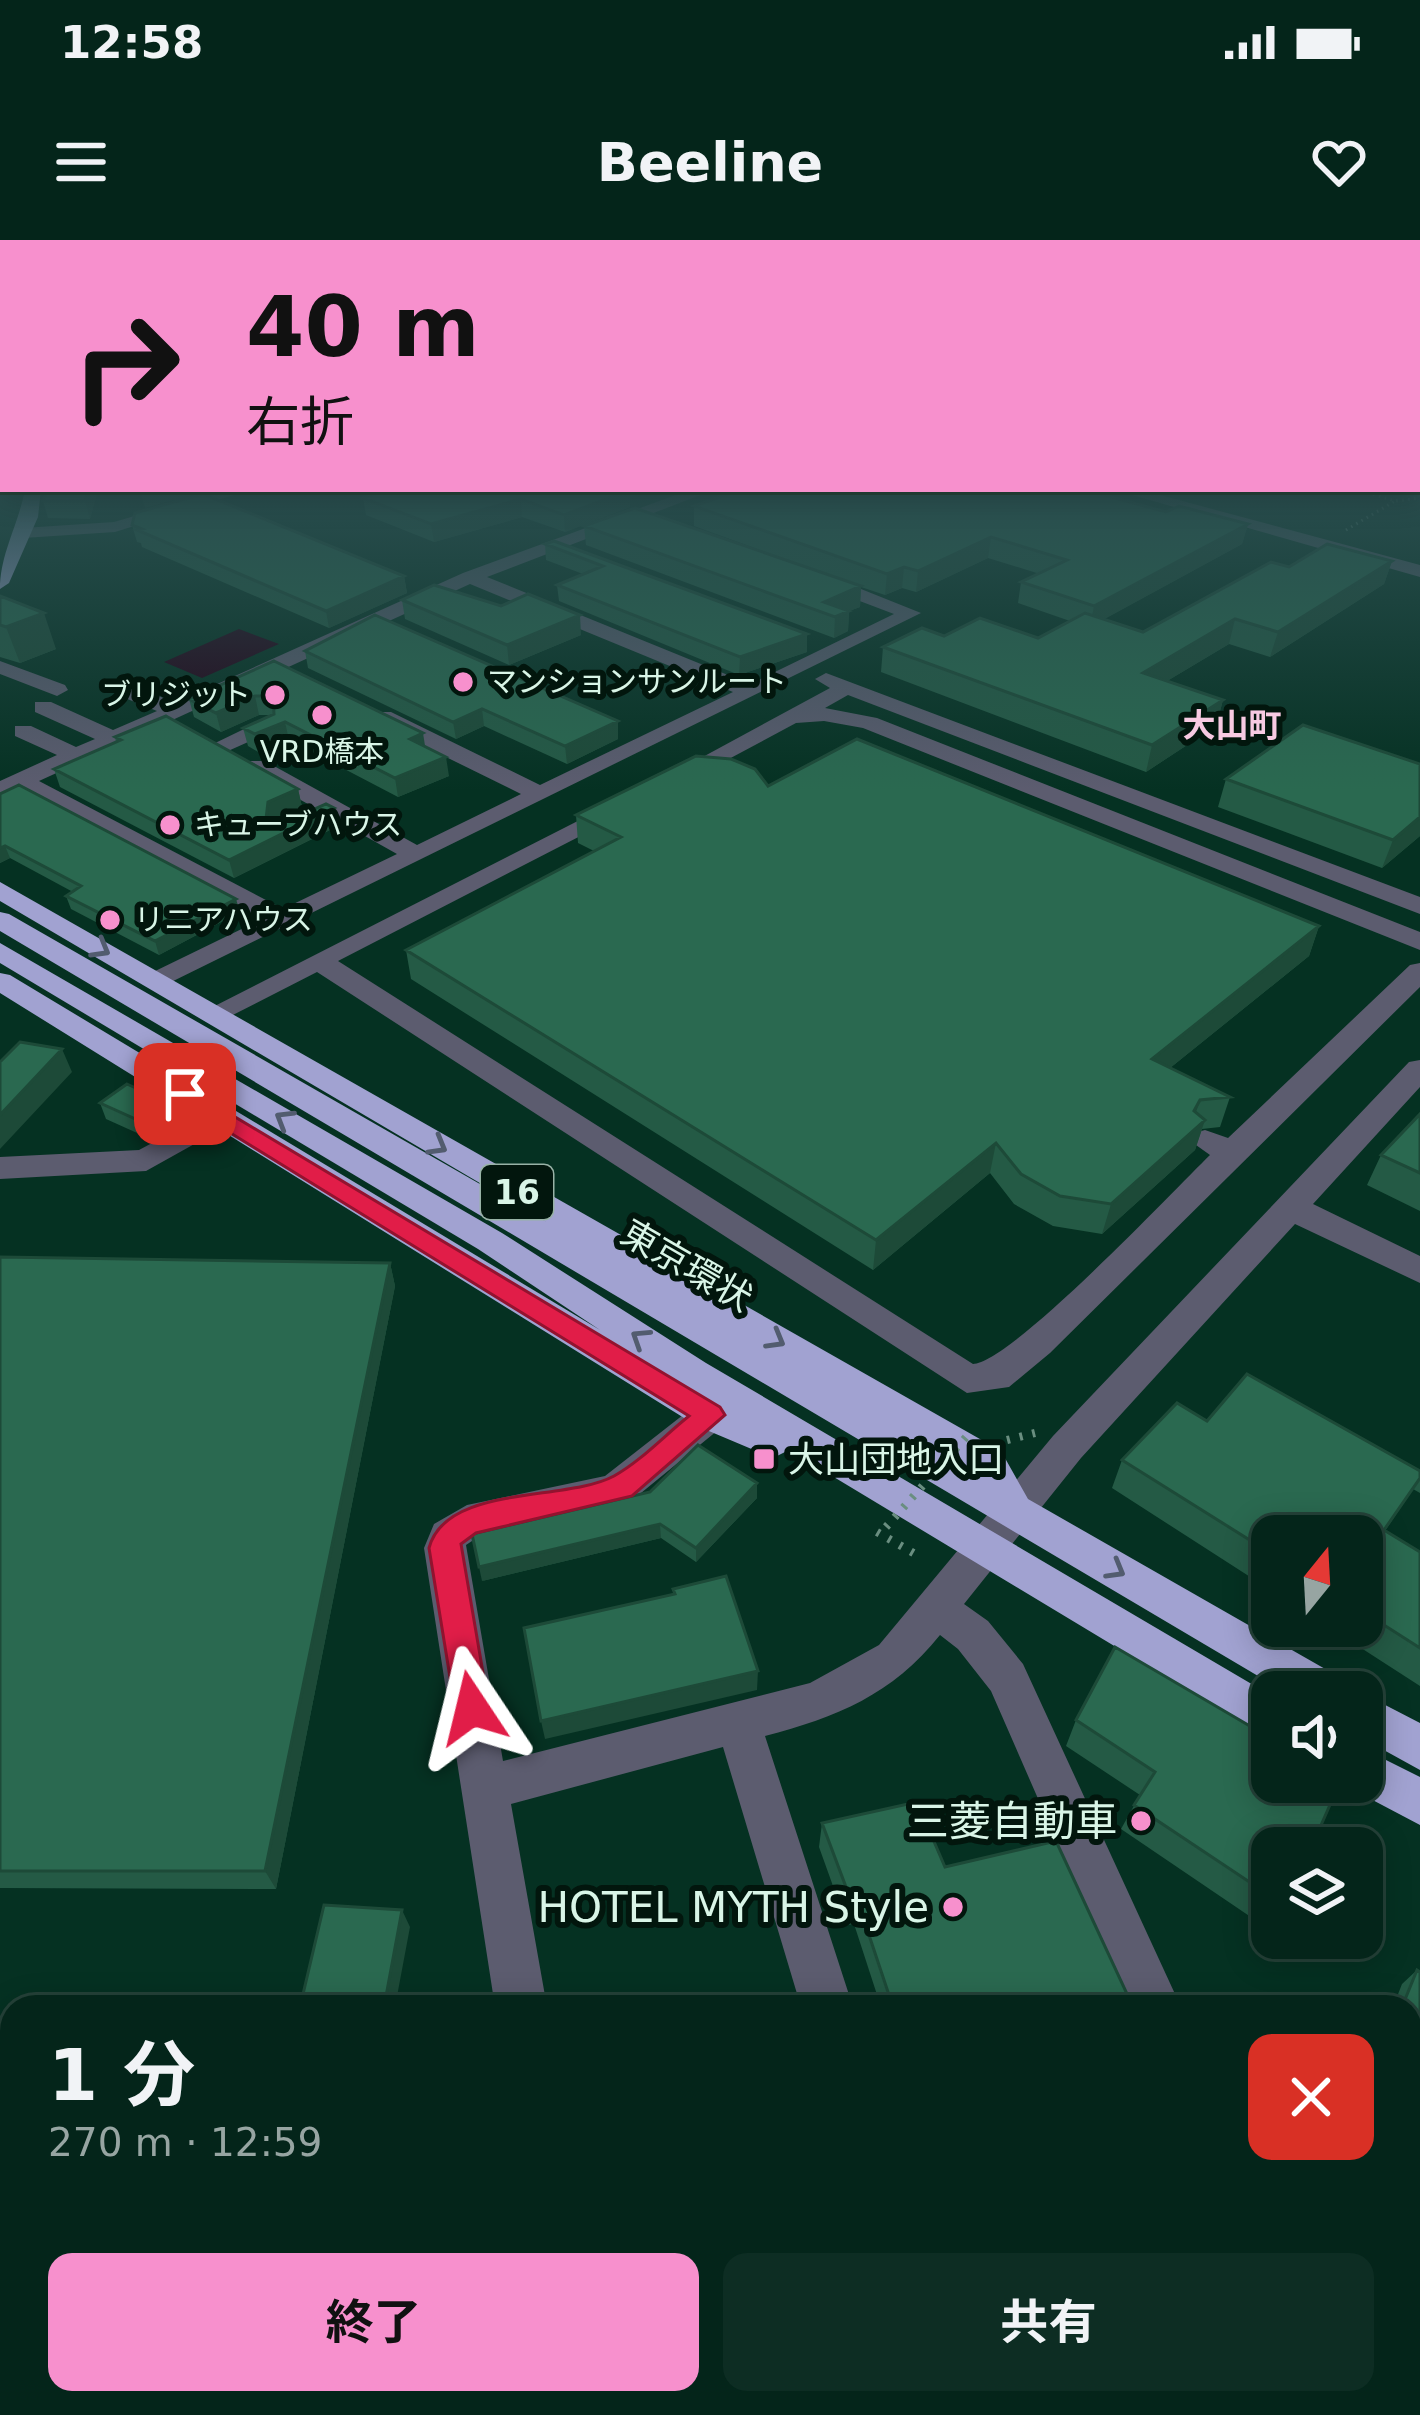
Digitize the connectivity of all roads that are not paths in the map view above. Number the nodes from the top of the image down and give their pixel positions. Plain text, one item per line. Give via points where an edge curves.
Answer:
1 (421, 588) edge
2 (446, 588) edge
3 (496, 588) edge
4 (841, 588) edge
5 (434, 593) junction
6 (378, 619) junction
7 (407, 632) edge
8 (796, 636) edge
9 (837, 651) junction
10 (278, 664) junction
11 (0, 667) edge
12 (800, 669) junction
13 (304, 678) edge
14 (847, 687) junction
15 (123, 689) dead end
16 (752, 692) junction
17 (373, 696) edge
18 (425, 704) edge
19 (795, 718) junction
20 (386, 719) junction
21 (269, 724) edge
22 (191, 728) junction
23 (22, 731) dead end
24 (115, 739) junction
25 (77, 756) junction
26 (11, 786) edge
27 (541, 795) junction
28 (331, 807) junction
29 (299, 822) edge
30 (417, 855) junction
31 (0, 890) edge
32 (1420, 907) edge
33 (0, 920) edge
34 (283, 920) junction
35 (1420, 942) edge
36 (0, 951) edge
37 (318, 960) junction
38 (1420, 971) edge
39 (157, 981) junction
40 (3, 987) edge
41 (90, 990) junction
42 (213, 1015) junction
43 (1420, 1069) edge
44 (221, 1116) junction
45 (0, 1168) edge
46 (1288, 1206) junction
47 (1420, 1271) edge
48 (710, 1415) junction
49 (1015, 1511) junction
50 (903, 1518) junction
51 (986, 1550) junction
52 (939, 1610) junction
53 (1289, 1671) edge
54 (1251, 1708) edge
55 (755, 1717) junction
56 (1383, 1726) edge
57 (1420, 1748) edge
58 (1383, 1783) edge
59 (485, 1788) junction
60 (1383, 1790) edge
61 (1420, 1802) edge
62 (1420, 1823) edge
63 (519, 1995) edge
64 (824, 1995) edge
65 (1150, 1995) edge

1 - 5 street
2 - 5 street
3 - 16 street
4 - 9 street via 911,614
5 - 6 street
6 - 7 street
6 - 10 street
8 - 9 street
9 - 12 street
10 - 13 street
10 - 22 street
11 - 24 street
12 - 14 street
12 - 16 street
14 - 19 street
14 - 32 street
15 - 22 street
16 - 27 street via 642,736
17 - 20 street
18 - 20 street
19 - 35 street via 869,723
19 - 37 street
20 - 27 street
21 - 22 street
22 - 24 street
22 - 28 street
23 - 25 street
24 - 25 street
25 - 26 street
26 - 34 street
27 - 30 street
28 - 29 street
28 - 30 street
30 - 34 street
31 -> 39 highway, 16
33 - 41 highway, 東京環状 / 16
34 - 39 street
36 - 41 highway, 東京環状 / 16
37 - 38 street via 968,1379 996,1377 1037,1343 1219,1147
37 - 42 street
39 - 42 highway, 16
40 - 44 highway
41 - 49 highway, 東京環状 / 16
50 -> 41 highway, 東京環状 / 16 via 490,1241
42 -> 49 highway, 16 via 988,1462
43 - 46 street
44 - 45 street via 146,1160
44 - 48 highway
46 - 47 street
46 - 49 street
48 - 50 highway
48 - 59 street via 621,1487 467,1522 448,1536
49 - 51 street
49 -> 53 highway, 東京環状 / 16
50 - 51 highway, 東京環状 / 16
51 - 52 street
51 - 54 highway, 東京環状 / 16
52 - 55 street via 893,1660 857,1684
52 - 65 street via 973,1635 1007,1678
55 - 59 street
55 - 64 street
56 - 57 highway
58 - 61 highway
59 - 63 street
60 - 62 street

